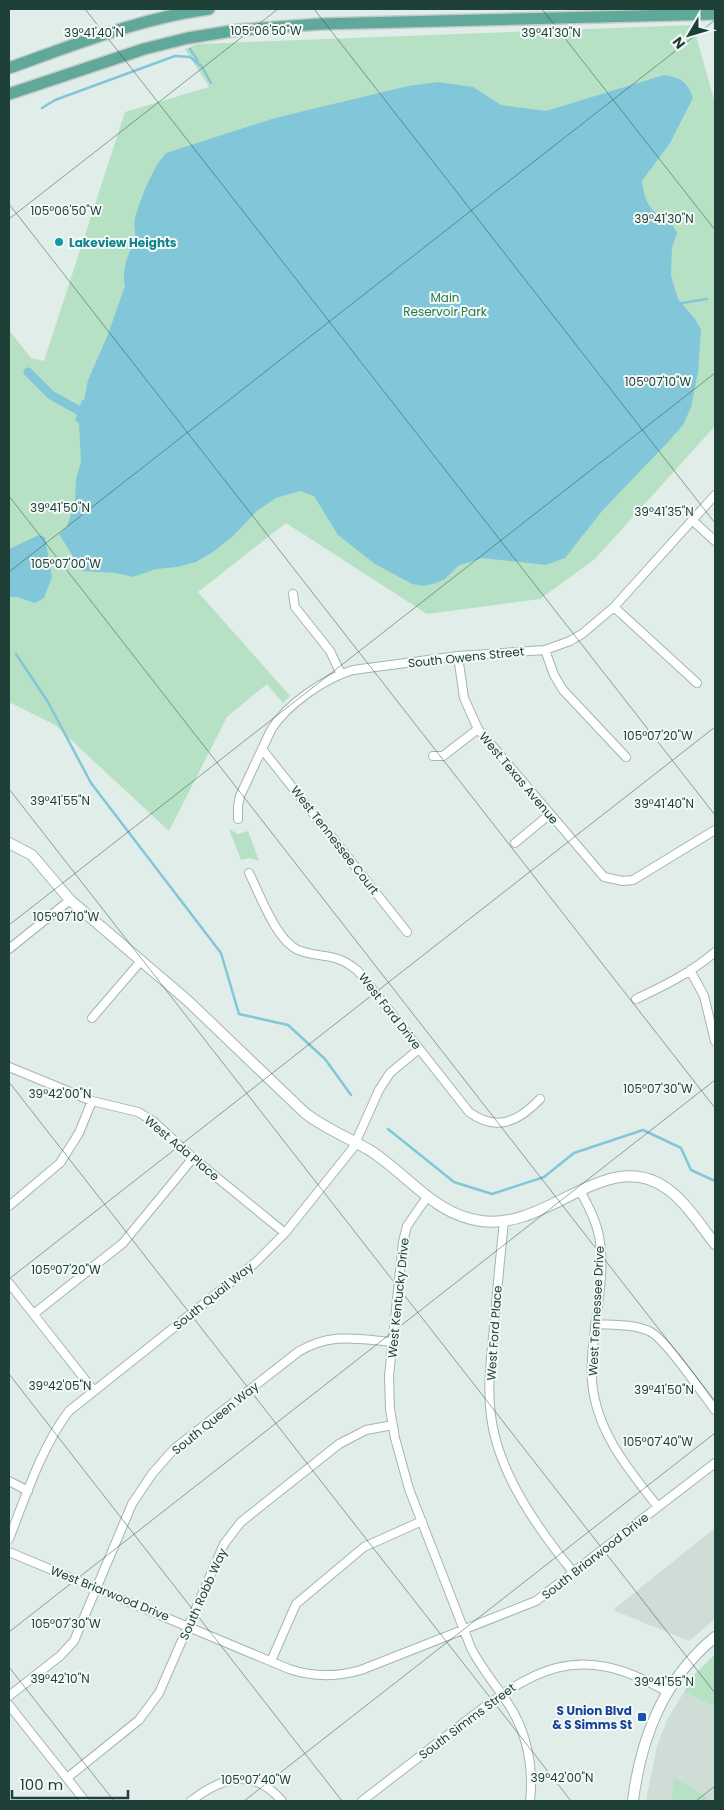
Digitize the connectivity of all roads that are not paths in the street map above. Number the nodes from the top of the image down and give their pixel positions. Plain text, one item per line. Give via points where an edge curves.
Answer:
1 (209, 9) edge
2 (715, 14) edge
3 (9, 68) edge
4 (9, 94) edge
5 (715, 495) edge
6 (692, 520) junction
7 (715, 542) edge
8 (293, 594) dead end
9 (614, 607) junction
10 (545, 650) junction
11 (458, 656) junction
12 (340, 674) junction
13 (697, 683) dead end
14 (478, 729) junction
15 (262, 749) junction
16 (433, 756) dead end
17 (626, 757) dead end
18 (550, 814) junction
19 (238, 819) dead end
20 (715, 830) edge
21 (9, 843) edge
22 (515, 843) dead end
23 (249, 873) dead end
24 (70, 900) junction
25 (407, 932) dead end
26 (9, 948) edge
27 (715, 952) edge
28 (141, 961) junction
29 (690, 970) junction
30 (636, 999) dead end
31 (92, 1018) dead end
32 (715, 1041) edge
33 (419, 1049) junction
34 (9, 1067) edge
35 (540, 1100) dead end
36 (92, 1101) junction
37 (355, 1143) junction
38 (193, 1158) junction
39 (580, 1191) junction
40 (427, 1197) junction
41 (9, 1206) edge
42 (504, 1222) junction
43 (285, 1233) junction
44 (715, 1244) edge
45 (9, 1283) edge
46 (34, 1313) junction
47 (595, 1324) junction
48 (393, 1342) junction
49 (94, 1391) junction
50 (715, 1410) edge
51 (393, 1425) junction
52 (715, 1463) edge
53 (9, 1481) edge
54 (28, 1491) junction
55 (658, 1507) junction
56 (422, 1521) junction
57 (9, 1539) edge
58 (9, 1552) edge
59 (573, 1572) junction
60 (97, 1588) junction
61 (189, 1626) junction
62 (464, 1630) junction
63 (715, 1636) edge
64 (271, 1661) junction
65 (666, 1692) junction
66 (501, 1694) junction
67 (9, 1696) edge
68 (9, 1704) edge
69 (68, 1778) junction
70 (85, 1801) edge
71 (191, 1801) edge
72 (282, 1801) edge
73 (362, 1801) edge
74 (530, 1801) edge
75 (633, 1801) edge

1 - 3 main road via 127,28
2 - 4 main road via 320,24 238,30 144,49
5 - 6 street, South Owens Street
6 - 7 street
6 - 9 street, South Owens Street
8 - 12 street via 296,607 330,651
9 - 10 street, South Owens Street via 582,634
9 - 13 street
10 - 11 street, South Owens Street
10 - 17 street via 563,690
11 - 12 street, South Owens Street
11 - 14 street, West Texas Avenue via 464,698
12 - 15 street, South Owens Street via 311,691 277,720
14 - 16 street via 443,756
14 - 18 street, West Texas Avenue
15 - 19 street, South Owens Street via 240,796
15 - 25 street, West Tennessee Court
18 - 20 street, West Texas Avenue via 595,868 604,877 614,880 633,880
18 - 22 street
21 - 24 street via 26,850 38,860
23 - 33 street, West Ford Drive via 286,941 302,952 333,956 350,964
24 - 26 street
24 - 28 street
27 - 29 street
28 - 31 street
28 - 37 street via 306,1113
29 - 30 street
29 - 32 street via 704,996
33 - 35 street, West Ford Drive via 477,1118 509,1122 528,1112
33 - 37 street, South Quail Way via 390,1073
34 - 36 street, West Ada Place
36 - 38 street, West Ada Place via 138,1112 166,1132
36 - 41 street via 79,1133 60,1163
37 - 40 street via 376,1155
37 - 43 street, South Quail Way
38 - 43 street, West Ada Place
38 - 46 street via 124,1243
39 - 42 street via 537,1213
39 - 44 street via 616,1176 648,1179 675,1195
39 - 47 street, West Tennessee Drive via 592,1212 601,1246
40 - 42 street via 460,1216
40 - 48 street, West Kentucky Drive via 404,1234
42 - 59 street, West Ford Place via 490,1367 491,1416 500,1450 526,1508
43 - 49 street, South Quail Way via 255,1263
45 - 46 street
46 - 49 street
47 - 50 street via 651,1332
47 - 55 street, West Tennessee Drive via 592,1382 605,1429 624,1464
48 - 51 street, West Kentucky Drive via 390,1376
48 - 60 street, South Queen Way via 334,1337 312,1343 174,1449 132,1504
49 - 54 street, South Quail Way via 69,1411 58,1425
51 - 56 street, West Kentucky Drive via 403,1470
51 - 61 street, South Robb Way via 366,1430 339,1444 241,1522 224,1544
52 - 55 street, South Briarwood Drive
53 - 54 street
54 - 57 street, South Quail Way
55 - 59 street, South Briarwood Drive
56 - 62 street, West Kentucky Drive
56 - 64 street via 364,1547 296,1604
58 - 60 street, West Briarwood Drive
59 - 62 street, South Briarwood Drive via 529,1605
60 - 61 street, West Briarwood Drive
60 - 67 street, South Queen Way via 69,1648
61 - 64 street, West Briarwood Drive
61 - 69 street, South Robb Way via 165,1683 151,1706 139,1720
62 - 64 street, West Briarwood Drive via 344,1674 309,1674
62 - 66 street, West Kentucky Drive via 479,1664
63 - 65 street via 688,1663
65 - 66 street, South Simms Street via 629,1673 583,1665 534,1674
65 - 75 street via 645,1740
66 - 73 street, South Simms Street
66 - 74 street, West Kentucky Drive via 515,1715 525,1741 532,1776
68 - 69 street
69 - 70 street
71 - 72 street via 216,1784 238,1779 260,1784

